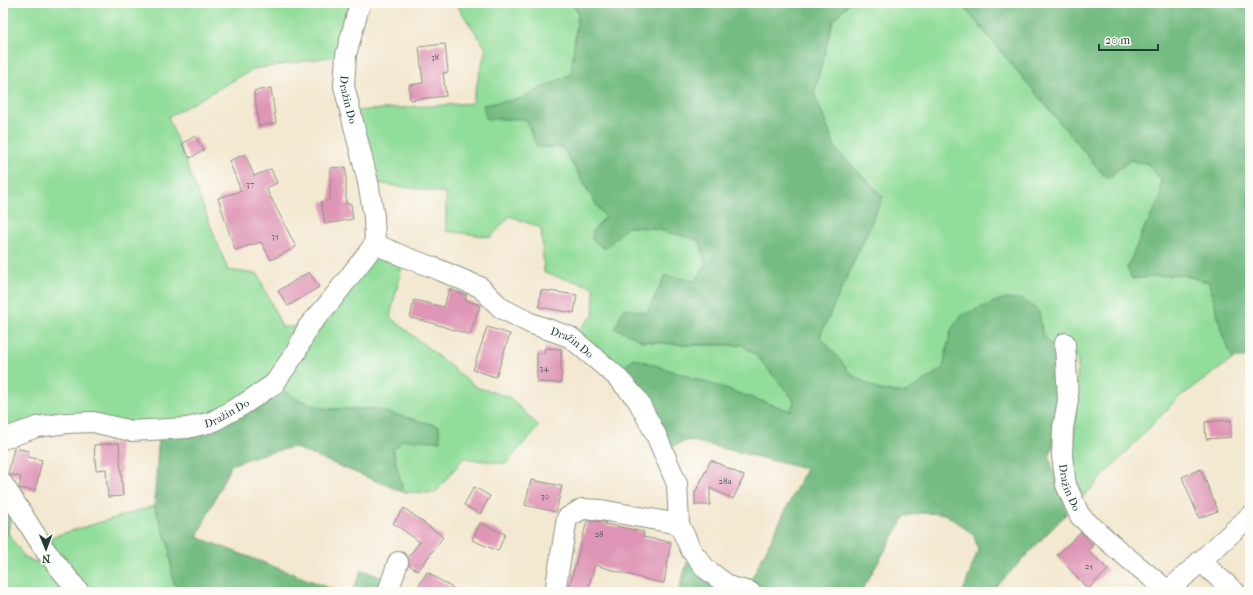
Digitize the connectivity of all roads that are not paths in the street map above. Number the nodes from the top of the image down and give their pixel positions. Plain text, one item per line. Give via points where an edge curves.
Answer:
1 (360, 3) edge
2 (375, 244) junction
3 (1065, 343) dead end
4 (3, 439) edge
5 (3, 484) edge
6 (1250, 516) edge
7 (679, 524) junction
8 (1200, 561) junction
9 (398, 562) dead end
10 (79, 592) edge
11 (388, 592) edge
12 (555, 592) edge
13 (750, 592) edge
14 (1167, 592) edge
15 (1236, 592) edge

1 - 2 street, Dražin Do via 346,55 344,86 368,182 374,217
2 - 4 street, Dražin Do via 308,327 296,352 274,384 212,422 187,428 131,431 93,422 67,423 37,427
2 - 7 street, Dražin Do via 480,287 501,308 530,323 570,337 615,375 637,399 657,437 677,484
3 - 14 street, Dražin Do via 1068,400 1062,456 1066,485 1080,516
5 - 10 street via 45,550
6 - 8 street, Dražin Do
7 - 12 street via 582,509 567,518
7 - 13 street, Dražin Do via 691,550 706,569 730,587
8 - 14 street, Dražin Do
8 - 15 street
9 - 11 street

